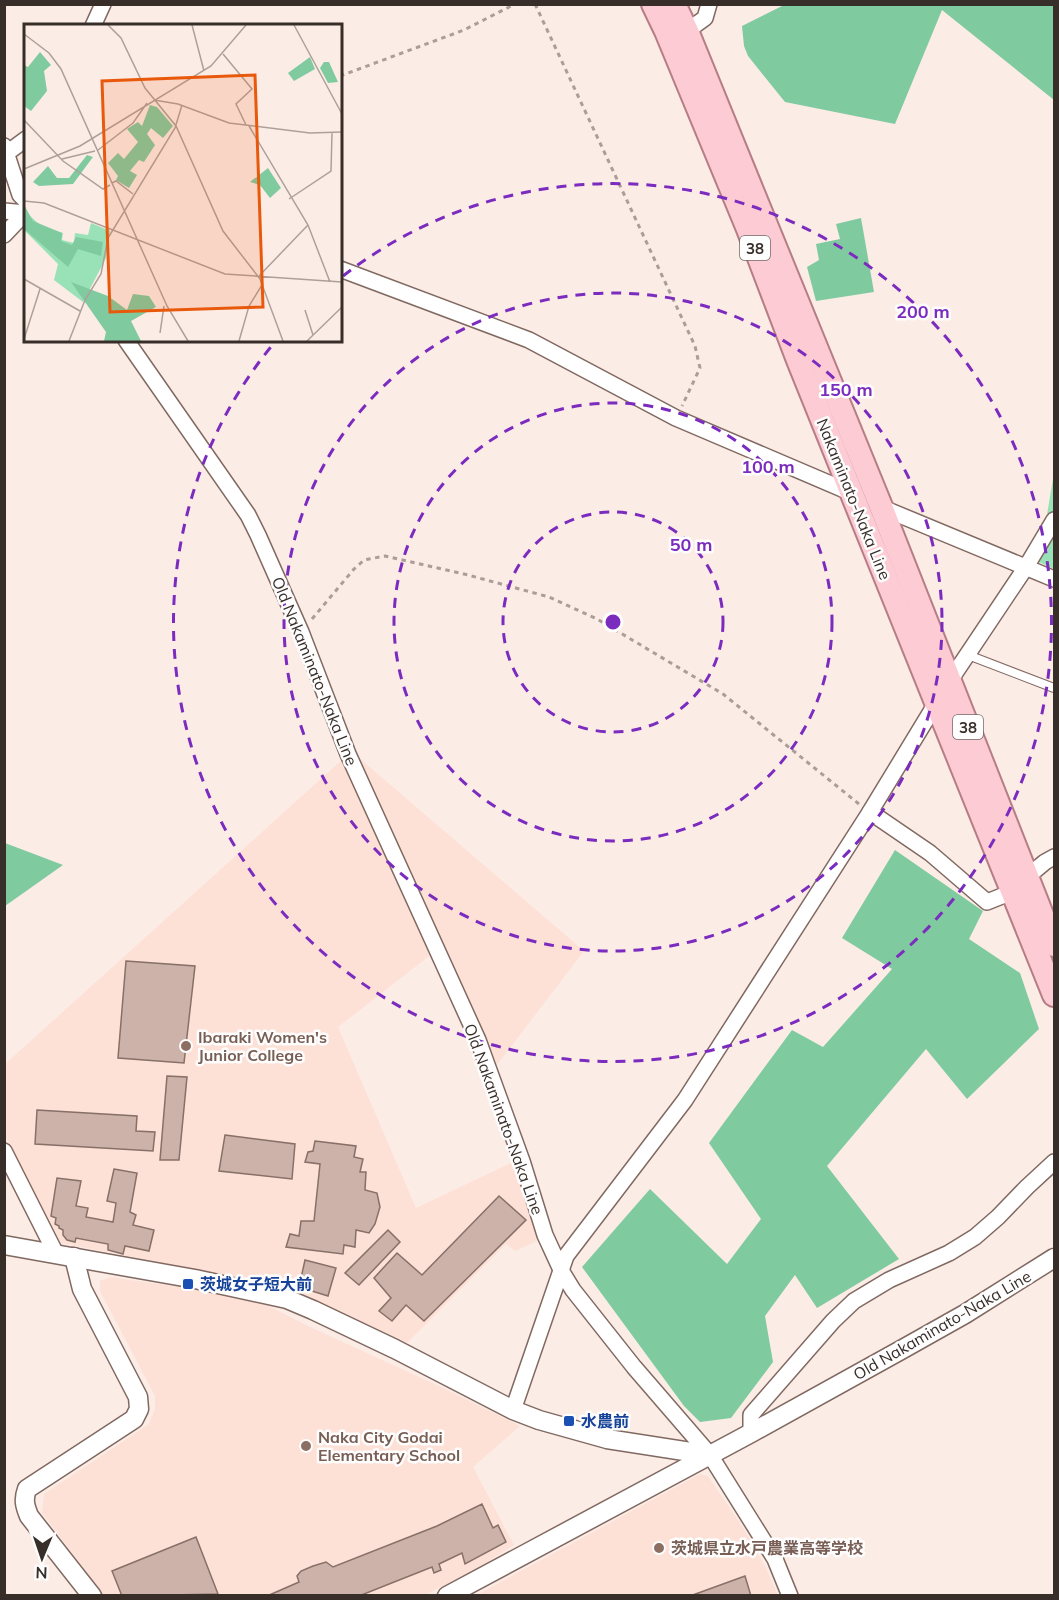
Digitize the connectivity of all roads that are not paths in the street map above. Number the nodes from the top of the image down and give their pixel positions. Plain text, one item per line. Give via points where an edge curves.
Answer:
1 (103, 4) edge
2 (653, 4) edge
3 (674, 4) edge
4 (709, 4) edge
5 (94, 24) edge
6 (687, 31) junction
7 (24, 140) edge
8 (6, 149) edge
9 (24, 199) edge
10 (4, 211) edge
11 (24, 213) edge
12 (24, 215) edge
13 (4, 236) edge
14 (342, 270) edge
15 (127, 342) edge
16 (852, 493) junction
17 (882, 509) junction
18 (1054, 520) edge
19 (1026, 567) junction
20 (1054, 579) edge
21 (968, 655) junction
22 (950, 682) junction
23 (1054, 688) edge
24 (937, 705) junction
25 (870, 812) junction
26 (1054, 857) edge
27 (1020, 884) junction
28 (1054, 945) edge
29 (1054, 995) edge
30 (4, 1151) edge
31 (1054, 1162) edge
32 (4, 1245) edge
33 (65, 1255) junction
34 (1054, 1258) edge
35 (562, 1272) junction
36 (513, 1410) junction
37 (751, 1433) junction
38 (710, 1455) junction
39 (92, 1596) edge
40 (447, 1596) edge
41 (790, 1596) edge

1 - 5 street
2 - 16 main road, Nakaminato-Naka Line / 38
3 - 6 main road, Nakaminato-Naka Line / 38
4 - 6 street via 705,18
6 - 17 main road, Nakaminato-Naka Line / 38
7 - 8 street
8 - 9 street
10 - 11 street
12 - 13 street
14 - 16 street via 529,340 676,418
15 - 35 street, Old Nakaminato-Naka Line via 258,535 348,754 478,1040 545,1235
16 - 17 street
16 - 24 main road, Nakaminato-Naka Line / 38
17 - 19 street
17 - 22 main road, Nakaminato-Naka Line / 38
18 - 19 street
19 - 20 street
19 - 21 street
21 - 22 street
21 - 23 lane
22 - 24 street
22 - 27 main road, Nakaminato-Naka Line / 38
24 - 25 street
24 - 27 main road, Nakaminato-Naka Line / 38
25 - 27 street via 930,853 987,902
25 - 35 street via 685,1100 567,1256
26 - 27 street
27 - 28 main road, Nakaminato-Naka Line / 38
27 - 29 main road, Nakaminato-Naka Line / 38
30 - 33 street
31 - 37 street via 975,1237 854,1301 752,1415
32 - 33 street
33 - 36 street via 287,1299
33 - 39 street via 138,1396 139,1410 134,1419 27,1489 24,1497 29,1516
34 - 37 street, Old Nakaminato-Naka Line via 965,1314
35 - 36 street
35 - 38 street, Old Nakaminato-Naka Line via 634,1367
36 - 38 street via 606,1439
37 - 38 street, Old Nakaminato-Naka Line
38 - 40 street
38 - 41 street via 775,1559

